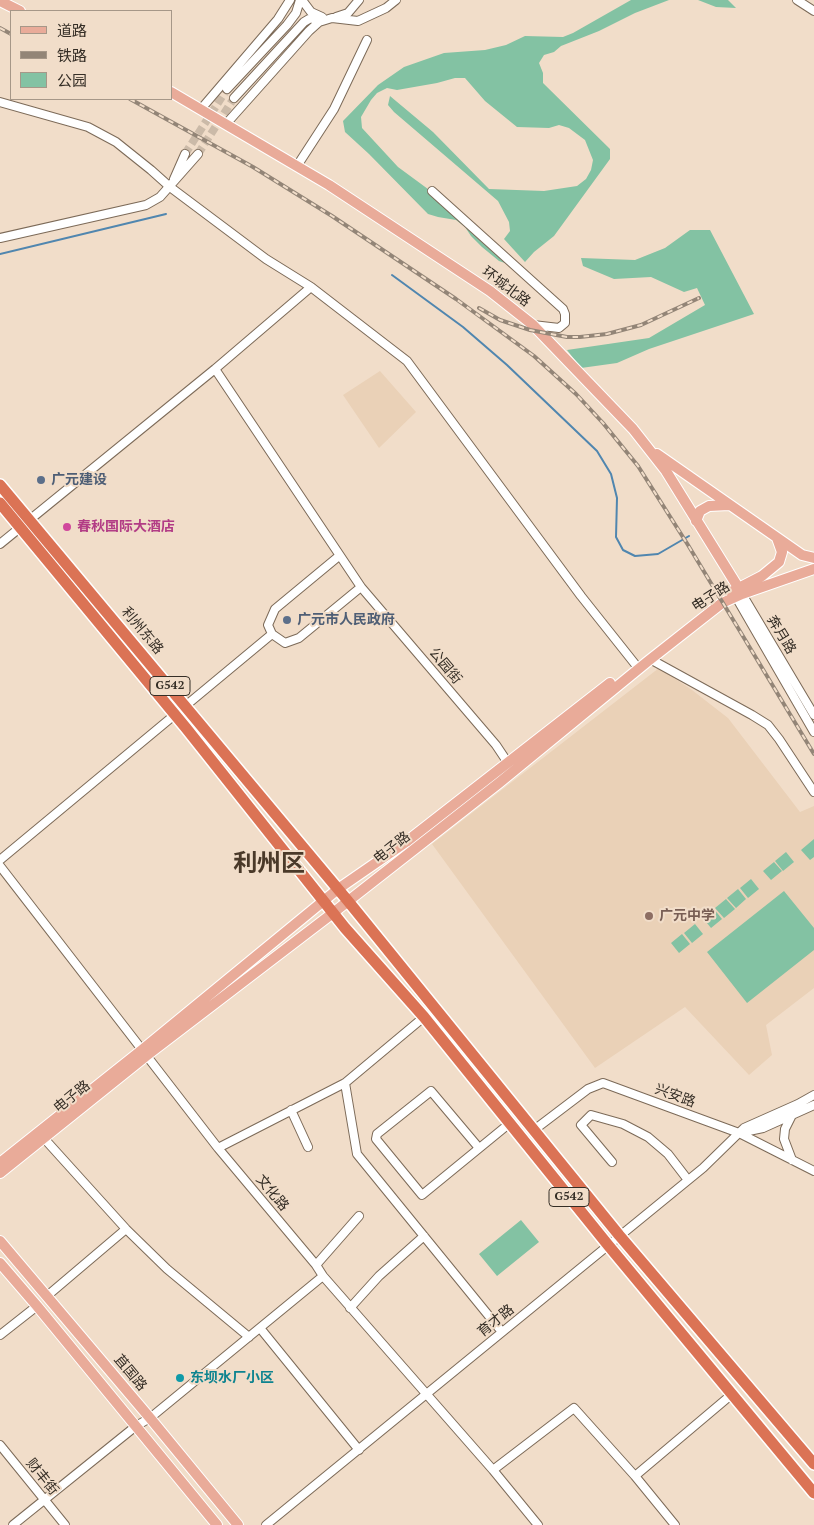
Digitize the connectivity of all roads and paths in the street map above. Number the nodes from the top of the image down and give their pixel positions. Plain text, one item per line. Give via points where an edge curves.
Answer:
1 (290, 0) edge
2 (301, 0) edge
3 (359, 0) edge
4 (396, 0) edge
5 (797, 0) edge
6 (0, 1) edge
7 (18, 10) edge
8 (814, 11) edge
9 (321, 17) junction
10 (332, 18) junction
11 (368, 40) dead end
12 (227, 89) tunnel mouth
13 (172, 93) edge
14 (234, 98) tunnel mouth
15 (0, 102) edge
16 (201, 109) junction
17 (226, 124) junction
18 (185, 154) tunnel mouth
19 (198, 154) tunnel mouth
20 (297, 166) junction
21 (170, 187) junction
22 (432, 191) dead end
23 (0, 238) edge
24 (311, 287) junction
25 (532, 325) junction
26 (215, 369) junction
27 (648, 448) junction
28 (0, 485) edge
29 (0, 504) edge
30 (729, 505) junction
31 (696, 521) junction
32 (24, 524) junction
33 (777, 538) junction
34 (0, 544) edge
35 (339, 556) junction
36 (814, 558) edge
37 (814, 569) edge
38 (732, 576) junction
39 (762, 576) junction
40 (361, 587) junction
41 (739, 593) junction
42 (272, 634) junction
43 (650, 659) junction
44 (635, 664) junction
45 (186, 706) junction
46 (176, 714) junction
47 (814, 715) edge
48 (814, 732) edge
49 (508, 763) junction
50 (814, 792) edge
51 (0, 860) edge
52 (0, 866) edge
53 (338, 889) junction
54 (323, 900) junction
55 (348, 901) junction
56 (333, 913) junction
57 (424, 1018) junction
58 (144, 1053) junction
59 (345, 1083) junction
60 (814, 1095) edge
61 (814, 1104) edge
62 (292, 1110) junction
63 (792, 1115) junction
64 (510, 1123) junction
65 (534, 1130) junction
66 (739, 1133) junction
67 (41, 1135) junction
68 (308, 1147) dead end
69 (218, 1148) junction
70 (479, 1148) junction
71 (792, 1160) junction
72 (612, 1162) dead end
73 (0, 1163) edge
74 (814, 1171) edge
75 (0, 1173) edge
76 (688, 1180) junction
77 (600, 1211) junction
78 (359, 1216) dead end
79 (588, 1220) junction
80 (126, 1229) junction
81 (619, 1235) junction
82 (424, 1236) junction
83 (0, 1241) edge
84 (608, 1245) junction
85 (634, 1253) junction
86 (622, 1262) junction
87 (0, 1263) edge
88 (316, 1265) junction
89 (323, 1276) junction
90 (47, 1296) junction
91 (37, 1306) junction
92 (350, 1308) junction
93 (260, 1328) junction
94 (502, 1332) junction
95 (0, 1335) edge
96 (249, 1337) junction
97 (426, 1395) junction
98 (731, 1395) junction
99 (150, 1418) junction
100 (136, 1426) junction
101 (0, 1445) edge
102 (359, 1450) junction
103 (814, 1464) edge
104 (493, 1470) junction
105 (635, 1476) junction
106 (814, 1493) edge
107 (44, 1500) junction
108 (13, 1525) edge
109 (65, 1525) edge
110 (217, 1525) edge
111 (238, 1525) edge
112 (266, 1525) edge
113 (538, 1525) edge
114 (675, 1525) edge

1 - 16 street via 278,19
2 - 9 street via 311,12
2 - 12 street via 287,25
3 - 10 street via 348,13
4 - 10 street via 358,21
5 - 8 street
6 - 7 main road
9 - 10 street
9 - 14 street via 304,22
10 - 17 street via 319,22 309,31
11 - 20 street via 334,109
13 - 16 main road, 环城北路
15 - 21 street via 88,127 116,142
16 - 17 main road, 环城北路
17 - 20 main road, 环城北路
18 - 21 street
19 - 21 street
20 - 25 main road, 环城北路 via 490,291
21 - 23 street via 146,205
21 - 24 street
22 - 25 street via 563,309 565,323 559,328
24 - 26 street
24 - 44 street via 407,361
25 - 27 main road, 环城北路
26 - 32 street
26 - 35 street
27 - 30 main road
27 - 31 main road, 环城北路
28 - 32 highway, 利州东路 / G542
29 - 32 highway, 利州东路 / G542
30 - 31 main road via 709,506 700,511
30 - 33 main road
31 - 38 main road, 环城北路
32 - 34 street
32 - 45 highway, 利州东路 / G542
32 - 46 highway, 利州东路 / G542
33 - 36 main road via 802,555
33 - 39 main road via 782,552 779,562
35 - 40 street, 公园街
35 - 42 street via 275,609 268,625
37 - 41 main road, 电子路
38 - 39 main road via 741,579
38 - 41 main road, 环城北路
39 - 41 main road
40 - 42 street via 300,638 285,643
40 - 49 street, 公园街
41 - 43 main road, 电子路
41 - 44 main road, 电子路 via 719,598
41 - 47 street, 奔月路
41 - 48 street
42 - 45 street
43 - 50 street via 768,725
43 - 55 main road, 电子路
44 - 49 main road, 电子路
45 - 46 street
45 - 53 highway, 利州东路 / G542
46 - 51 street
46 - 54 highway, 利州东路 / G542
49 - 53 main road, 电子路 via 406,842
52 - 58 street, 文化路
53 - 54 main road, 电子路
53 - 55 highway, G542
54 - 56 highway, G542
54 - 58 main road, 电子路
55 - 56 main road, 电子路
55 - 65 highway, G542
56 - 57 highway, G542
56 - 58 main road, 电子路
57 - 59 street
57 - 64 highway, G542
58 - 67 main road, 电子路
58 - 69 street, 文化路
59 - 62 street
59 - 82 street via 357,1154
60 - 66 street, 育才路 via 749,1124
61 - 63 street
62 - 68 street
62 - 69 street
63 - 66 street via 763,1128
63 - 71 street via 784,1139
64 - 70 street
64 - 79 highway, G542
65 - 66 street, 兴安路 via 588,1089 603,1083
65 - 77 highway, G542
66 - 71 street, 兴安路
66 - 76 street, 育才路
67 - 73 main road, 电子路
67 - 75 main road, 电子路
67 - 80 street
69 - 88 street, 文化路
70 - 70 street via 431,1091 376,1139 422,1195
71 - 74 street, 兴安路
72 - 76 street via 581,1125 591,1115 623,1124 648,1138 668,1154
76 - 81 street, 育才路
77 - 79 main road
77 - 81 highway, G542
78 - 88 street
79 - 84 highway, G542
80 - 90 street
80 - 96 street via 167,1269
81 - 84 street, 育才路
81 - 85 highway, G542
82 - 92 street via 378,1276
82 - 94 street
83 - 90 main road, 苴国路
84 - 86 highway, G542
84 - 94 street, 育才路
85 - 86 main road
85 - 103 highway, G542
86 - 98 highway, G542
87 - 91 main road, 苴国路
88 - 89 street, 文化路
89 - 92 street, 文化路
89 - 93 street
90 - 99 main road, 苴国路
91 - 95 street
91 - 100 main road, 苴国路
92 - 97 street, 文化路
93 - 96 street
93 - 102 street
94 - 97 street, 育才路
96 - 99 street
97 - 102 street, 育才路
97 - 104 street, 文化路
98 - 105 street
98 - 106 highway, G542
99 - 100 street
99 - 111 main road, 苴国路
100 - 107 street
100 - 110 main road, 苴国路
101 - 107 street, 财丰街
102 - 112 street, 育才路
104 - 105 street via 574,1408
104 - 113 street, 文化路
105 - 114 street
107 - 108 street
107 - 109 street, 财丰街

